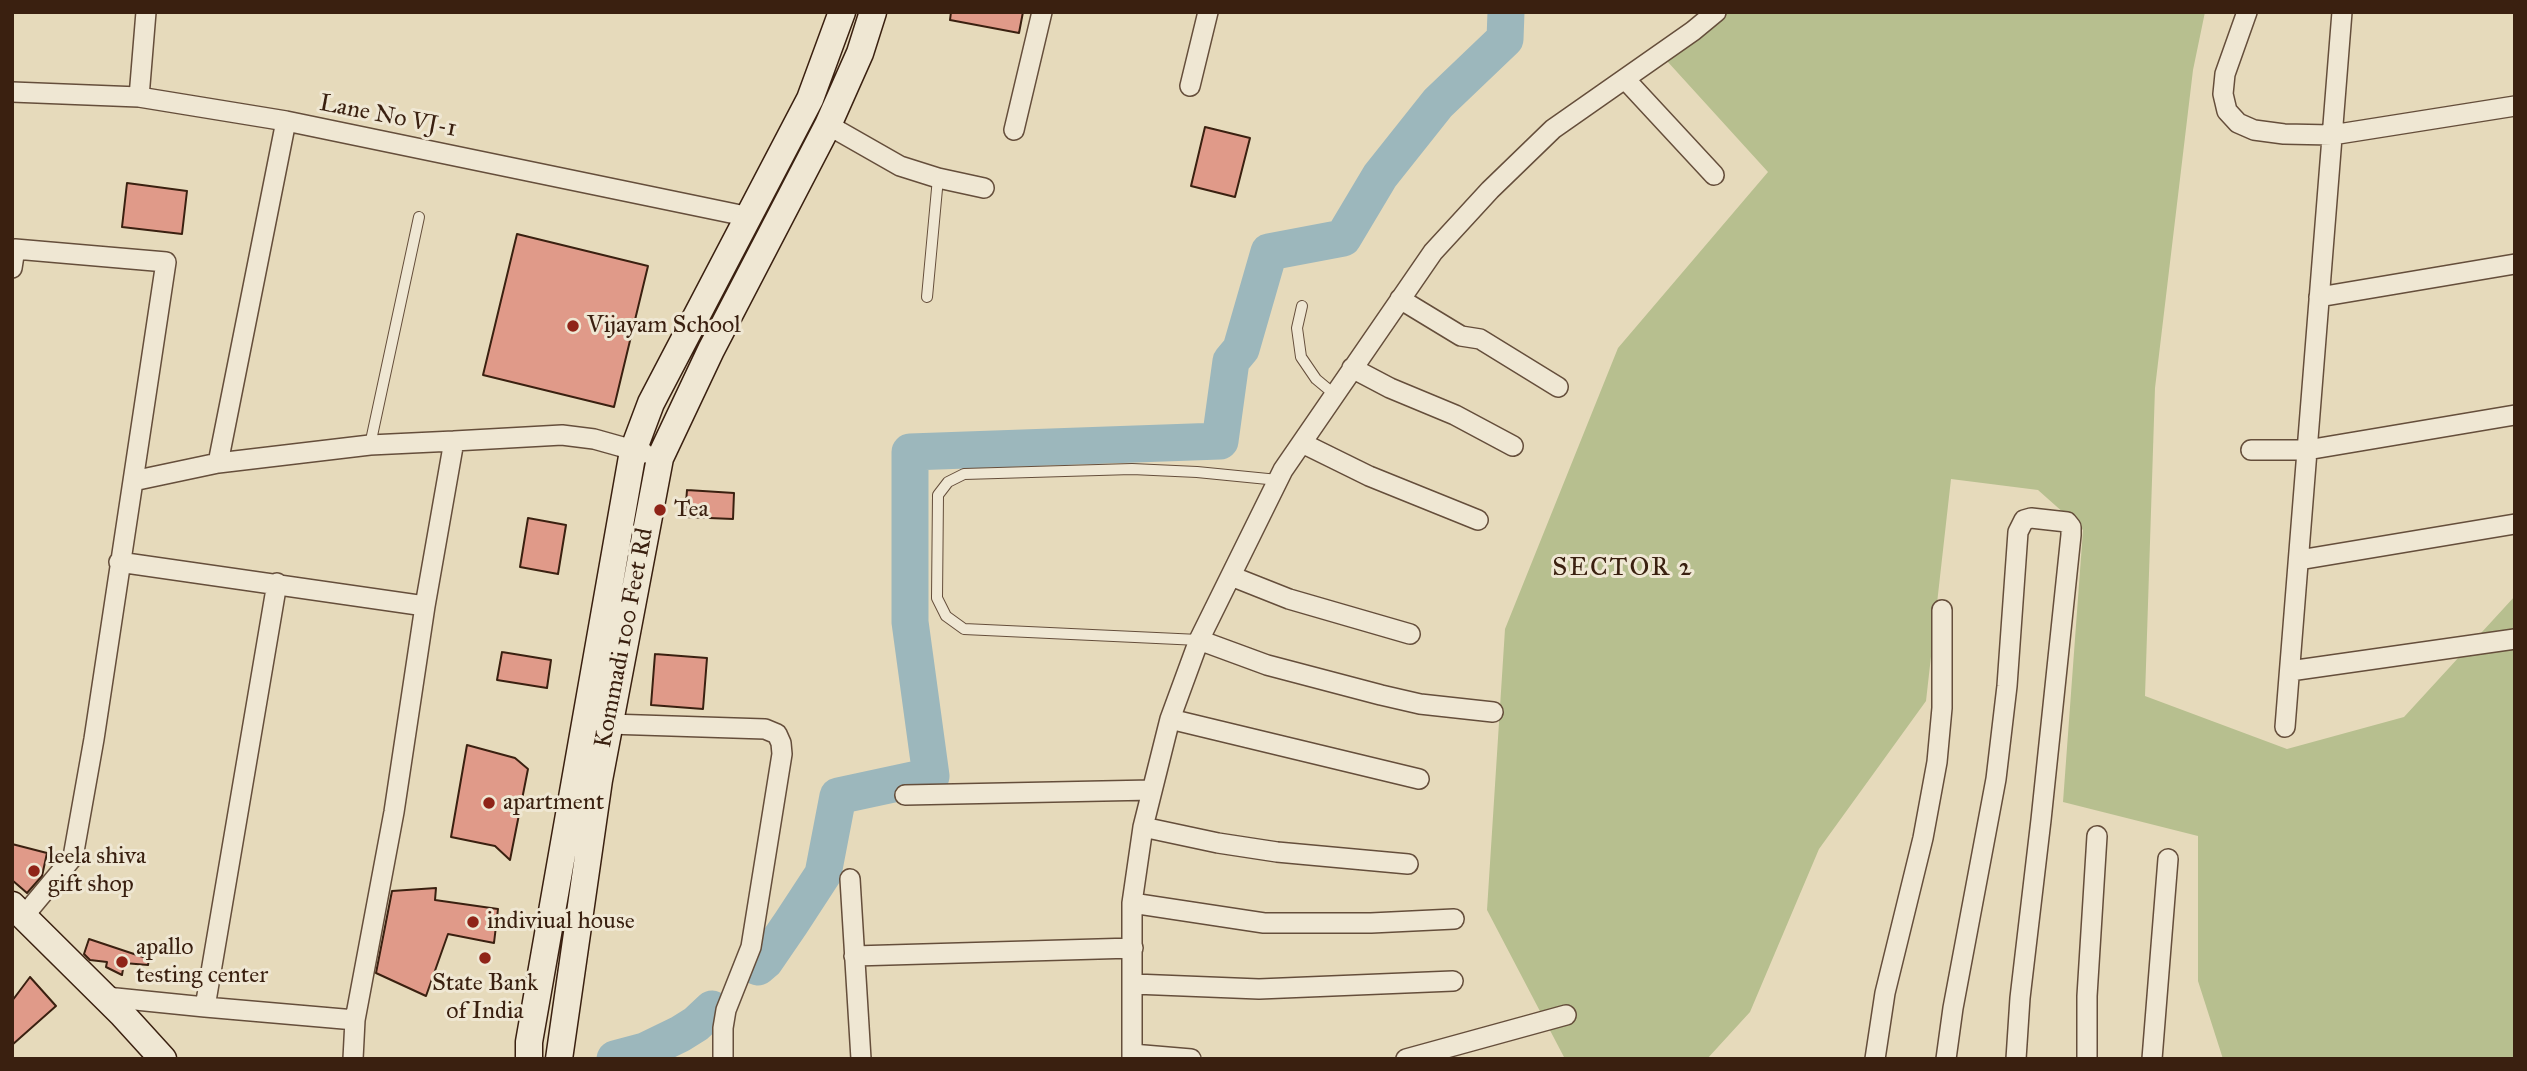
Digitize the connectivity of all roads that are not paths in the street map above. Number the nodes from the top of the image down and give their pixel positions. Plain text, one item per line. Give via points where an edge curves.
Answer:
1 (146, 12) edge
2 (842, 12) edge
3 (873, 12) edge
4 (1042, 12) edge
5 (1208, 12) edge
6 (2247, 12) edge
7 (2342, 12) edge
8 (1710, 14) edge
9 (1625, 79) junction
10 (1190, 86) dead end
11 (13, 96) edge
12 (139, 97) junction
13 (2515, 106) edge
14 (286, 121) junction
15 (828, 125) junction
16 (1014, 130) dead end
17 (2332, 135) junction
18 (1714, 176) dead end
19 (938, 178) junction
20 (984, 188) dead end
21 (419, 217) dead end
22 (750, 218) junction
23 (13, 255) edge
24 (2515, 264) edge
25 (927, 297) dead end
26 (2319, 297) junction
27 (1401, 299) junction
28 (1302, 306) dead end
29 (1352, 368) junction
30 (1558, 387) dead end
31 (1334, 394) junction
32 (2515, 415) edge
33 (454, 442) junction
34 (1301, 443) junction
35 (370, 445) junction
36 (1513, 446) dead end
37 (633, 450) junction
38 (2251, 450) dead end
39 (2307, 450) junction
40 (660, 458) junction
41 (218, 463) junction
42 (1278, 480) junction
43 (133, 481) junction
44 (1478, 520) dead end
45 (2515, 524) edge
46 (2299, 560) junction
47 (119, 562) junction
48 (1231, 576) junction
49 (277, 583) junction
50 (425, 606) junction
51 (1942, 610) dead end
52 (1410, 634) dead end
53 (2515, 639) edge
54 (1199, 640) junction
55 (2290, 671) junction
56 (1493, 712) dead end
57 (1170, 719) junction
58 (609, 724) junction
59 (2286, 727) dead end
60 (1419, 779) dead end
61 (1152, 790) junction
62 (905, 795) dead end
63 (1143, 827) junction
64 (2097, 836) dead end
65 (2168, 859) dead end
66 (1408, 864) dead end
67 (850, 878) dead end
68 (1132, 903) junction
69 (18, 911) edge
70 (1454, 919) dead end
71 (1133, 948) junction
72 (854, 956) junction
73 (1453, 981) dead end
74 (1134, 984) junction
75 (106, 998) junction
76 (205, 1007) junction
77 (1566, 1015) dead end
78 (355, 1020) junction
79 (529, 1050) edge
80 (559, 1051) edge
81 (1132, 1056) edge
82 (163, 1059) edge
83 (353, 1059) edge
84 (723, 1059) edge
85 (861, 1059) edge
86 (1191, 1059) edge
87 (1406, 1059) edge
88 (1875, 1059) edge
89 (1946, 1059) edge
90 (2016, 1059) edge
91 (2087, 1059) edge
92 (2152, 1059) edge

1 - 12 street
2 - 22 main road via 810,99
3 - 15 main road, Kommadi 100 Feet Rd
4 - 16 street
5 - 10 street
6 - 17 street via 2225,74 2222,94 2227,111 2254,130
7 - 17 street
8 - 9 street
9 - 18 street
9 - 27 street via 1553,129 1490,190 1433,252
11 - 12 street, Lane No VJ-1
12 - 14 street, Lane No VJ-1
13 - 17 street
14 - 22 street, Lane No VJ-1
14 - 41 street
15 - 19 street via 900,166
15 - 40 main road, Kommadi 100 Feet Rd
17 - 26 street
19 - 20 street
19 - 25 lane
21 - 35 lane
22 - 37 main road via 652,403
23 - 43 street via 166,262
24 - 26 street
26 - 39 street
27 - 29 street
27 - 30 street via 1461,336 1480,339
28 - 31 lane via 1297,328 1301,357
29 - 31 street
29 - 36 street
31 - 34 street
32 - 39 street
33 - 35 street
33 - 37 street via 562,435
33 - 50 street
34 - 42 street
34 - 44 street
35 - 41 street
37 - 40 street
37 - 79 main road
38 - 39 street
39 - 46 street
40 - 58 main road, Kommadi 100 Feet Rd
41 - 43 street
42 - 48 street
42 - 54 lane via 1132,469 964,474 948,482 938,495 937,598 946,616 964,629
43 - 47 street
45 - 46 street
46 - 55 street
47 - 49 street
47 - 69 street via 73,857
48 - 52 street via 1289,599
48 - 54 street
49 - 50 street
49 - 76 street
50 - 78 street via 394,812
51 - 88 street via 1937,762 1885,993
53 - 55 street
54 - 56 street via 1290,671 1420,705
54 - 57 street
55 - 59 street
57 - 60 street
57 - 61 street
58 - 80 main road, Kommadi 100 Feet Rd
58 - 84 street via 765,729 777,734 781,743 751,947 726,1010
61 - 62 street
61 - 63 street
63 - 66 street via 1277,852
63 - 68 street
64 - 91 street
65 - 92 street
67 - 72 street
68 - 70 street via 1264,922
68 - 71 street
69 - 75 main road
71 - 72 street
71 - 74 street
72 - 85 street
73 - 74 street via 1259,989
74 - 81 street
75 - 76 street
75 - 82 main road
76 - 78 street
77 - 87 street
78 - 83 street
81 - 86 street
89 - 90 street via 1996,779 2018,532 2024,520 2031,518 2067,522 2071,535

